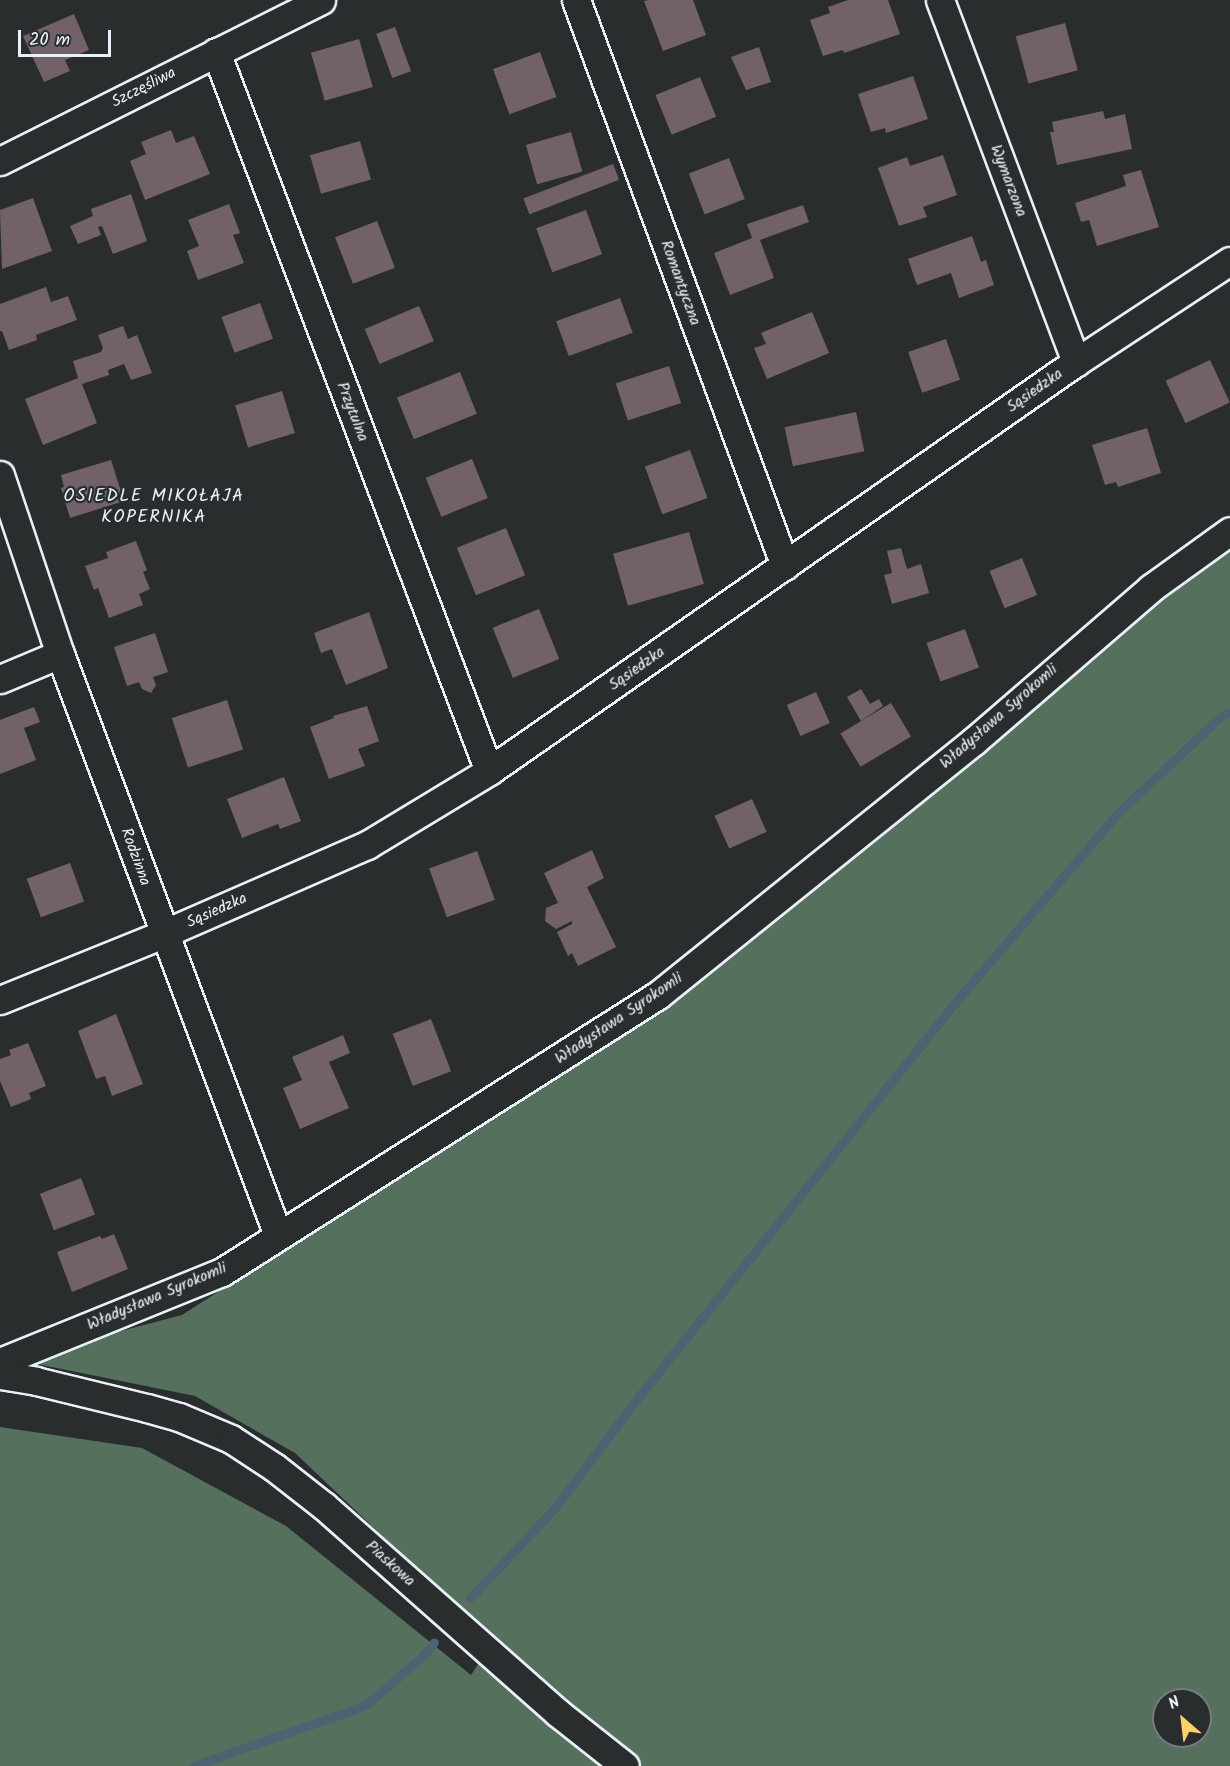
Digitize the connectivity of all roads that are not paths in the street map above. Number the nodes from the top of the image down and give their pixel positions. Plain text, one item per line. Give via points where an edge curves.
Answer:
1 (321, 0) edge
2 (576, 0) edge
3 (940, 0) edge
4 (216, 52) junction
5 (0, 161) edge
6 (1230, 261) edge
7 (1076, 362) junction
8 (0, 475) edge
9 (1230, 531) edge
10 (785, 566) junction
11 (60, 654) junction
12 (0, 679) edge
13 (489, 771) junction
14 (164, 934) junction
15 (0, 1000) edge
16 (278, 1235) junction
17 (0, 1362) edge
18 (0, 1375) edge
19 (625, 1766) edge

1 - 4 street, Szczęśliwa
2 - 10 street, Romantyczna
3 - 7 street, Wymarzona
4 - 5 street, Szczęśliwa
4 - 13 street, Przytulna
6 - 7 street, Sąsiedzka
7 - 10 street, Sąsiedzka
8 - 11 street, Rodzinna
9 - 16 street, Władysława Syrokomli via 1151,588 974,741 658,996
10 - 13 street, Sąsiedzka
11 - 12 street
11 - 14 street, Rodzinna
13 - 14 street, Sąsiedzka via 368,845
14 - 15 street, Sąsiedzka
14 - 16 street, Rodzinna
16 - 17 street, Władysława Syrokomli via 222,1272
18 - 19 street, Piaskowa via 179,1417 231,1439 324,1506 550,1706

